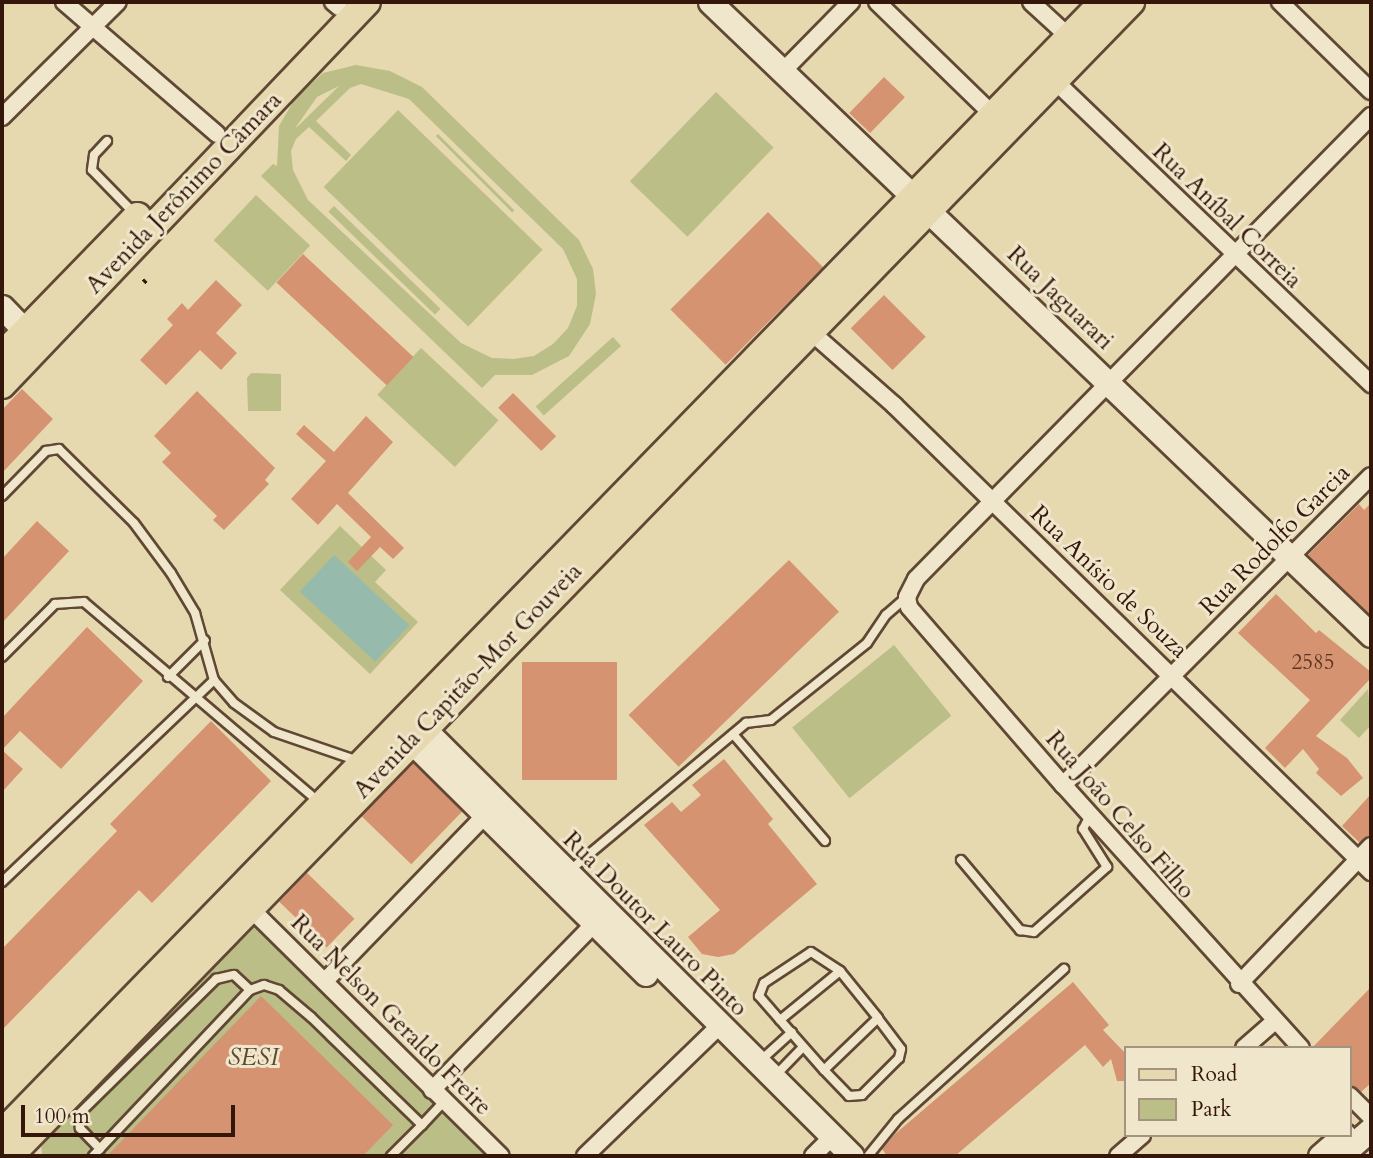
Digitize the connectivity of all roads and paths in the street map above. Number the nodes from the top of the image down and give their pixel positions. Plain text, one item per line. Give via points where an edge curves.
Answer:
1 (64, 2) edge
2 (118, 2) edge
3 (367, 2) edge
4 (710, 2) edge
5 (851, 2) edge
6 (877, 2) edge
7 (1031, 2) edge
8 (1103, 2) edge
9 (1131, 2) edge
10 (1280, 2) edge
11 (339, 4) edge
12 (93, 27) junction
13 (1069, 37) junction
14 (783, 71) junction
15 (1053, 79) junction
16 (1371, 91) edge
17 (993, 115) junction
18 (1371, 116) edge
19 (2, 117) edge
20 (216, 134) junction
21 (107, 141) dead end
22 (922, 202) junction
23 (137, 216) junction
24 (1232, 254) junction
25 (143, 279) dead end
26 (149, 285) dead end
27 (2, 307) edge
28 (810, 331) junction
29 (11, 340) edge
30 (1109, 382) junction
31 (1371, 384) edge
32 (2, 385) edge
33 (1371, 475) edge
34 (2, 496) edge
35 (994, 502) junction
36 (608, 508) junction
37 (602, 543) junction
38 (1290, 557) junction
39 (908, 602) junction
40 (1371, 635) edge
41 (205, 640) junction
42 (494, 654) junction
43 (2, 657) edge
44 (457, 662) junction
45 (1171, 676) junction
46 (168, 677) junction
47 (214, 680) junction
48 (194, 698) junction
49 (416, 733) junction
50 (733, 734) junction
51 (360, 761) junction
52 (1063, 785) junction
53 (320, 802) junction
54 (490, 810) junction
55 (1090, 815) junction
56 (825, 841) dead end
57 (1371, 846) edge
58 (1359, 859) junction
59 (961, 860) dead end
60 (1371, 872) edge
61 (566, 873) junction
62 (2, 882) edge
63 (249, 907) junction
64 (600, 917) junction
65 (1064, 969) dead end
66 (840, 971) junction
67 (325, 981) junction
68 (1239, 984) junction
69 (250, 990) junction
70 (878, 1018) junction
71 (780, 1020) junction
72 (1275, 1021) junction
73 (714, 1030) junction
74 (792, 1032) junction
75 (1246, 1046) edge
76 (1299, 1046) edge
77 (802, 1048) junction
78 (765, 1070) junction
79 (824, 1070) junction
80 (432, 1090) junction
81 (43, 1091) junction
82 (1352, 1098) edge
83 (444, 1101) junction
84 (1371, 1118) edge
85 (41, 1124) junction
86 (422, 1125) junction
87 (1352, 1129) edge
88 (2, 1133) edge
89 (1140, 1137) edge
90 (1342, 1137) edge
91 (100, 1149) junction
92 (825, 1149) edge
93 (10, 1156) edge
94 (93, 1156) edge
95 (391, 1156) edge
96 (501, 1156) edge
97 (585, 1156) edge
98 (852, 1156) edge
99 (868, 1156) edge
100 (1118, 1156) edge
101 (1320, 1156) edge
102 (1340, 1156) edge

1 - 12 street
2 - 12 street
3 - 32 main road, Avenida Jerônimo Câmara
4 - 14 street, Rua Jaguarari
5 - 14 street
6 - 17 street
7 - 13 street
8 - 13 main road
9 - 15 main road
10 - 16 street
11 - 20 main road, Avenida Jerônimo Câmara
12 - 19 street
12 - 20 street
13 - 17 main road
14 - 22 street, Rua Jaguarari
15 - 22 main road
15 - 24 street, Rua Aníbal Correia
17 - 22 main road
18 - 24 street
20 - 23 main road, Avenida Jerônimo Câmara
21 - 23 lane via 94,155 92,170
22 - 28 main road, Avenida Capitão-Mor Gouveia
22 - 30 street, Rua Jaguarari
22 - 36 main road, Avenida Capitão-Mor Gouveia
23 - 29 main road, Avenida Jerônimo Câmara
24 - 30 street
24 - 31 street, Rua Aníbal Correia
25 - 26 path
27 - 29 street
28 - 35 street, Rua Anísio de Souza
28 - 37 main road, Avenida Capitão-Mor Gouveia
30 - 35 street
30 - 38 street, Rua Jaguarari
33 - 38 street, Rua Rodolfo Garcia
34 - 41 lane via 46,451 59,449 134,523 171,573
35 - 39 street via 916,579
35 - 45 street, Rua Anísio de Souza
36 - 37 main road
36 - 44 main road, Avenida Capitão-Mor Gouveia
37 - 42 main road, Avenida Capitão-Mor Gouveia
38 - 40 street, Rua Jaguarari
38 - 45 street, Rua Rodolfo Garcia
39 - 50 lane via 886,615 867,643 771,720 747,723
39 - 52 street, Rua João Celso Filho
41 - 46 lane
41 - 47 lane
42 - 44 main road
42 - 49 main road, Avenida Capitão-Mor Gouveia
43 - 46 lane via 47,610 76,600 95,610
44 - 51 main road, Avenida Capitão-Mor Gouveia
45 - 52 street, Rua Rodolfo Garcia
45 - 58 street, Rua Anísio de Souza
46 - 48 lane
47 - 48 lane
47 - 51 lane via 253,719 274,732
48 - 53 lane
48 - 62 lane
49 - 54 street, Rua Doutor Lauro Pinto
49 - 63 main road, Avenida Capitão-Mor Gouveia
50 - 56 lane
50 - 61 lane
51 - 53 main road, Avenida Capitão-Mor Gouveia
52 - 55 street, Rua João Celso Filho
53 - 81 main road, Avenida Capitão-Mor Gouveia
54 - 61 street, Rua Doutor Lauro Pinto
54 - 64 street, Rua Doutor Lauro Pinto
54 - 67 street
55 - 59 lane via 1083,829 1107,867 1034,932 1020,929
55 - 68 street, Rua João Celso Filho
57 - 58 street
58 - 60 street, Rua Anísio de Souza
58 - 68 street
61 - 64 street, Rua Doutor Lauro Pinto
63 - 67 street, Rua Nelson Geraldo Freire
63 - 85 main road, Avenida Capitão-Mor Gouveia
64 - 73 street, Rua Doutor Lauro Pinto
64 - 80 street
65 - 99 lane via 898,1119
66 - 70 lane
66 - 71 lane
66 - 71 lane via 810,953 764,983 759,996
67 - 80 street, Rua Nelson Geraldo Freire
68 - 72 street, Rua João Celso Filho
69 - 86 lane via 264,985 279,990
69 - 91 lane
69 - 91 lane via 234,975 216,979 78,1115 80,1128
70 - 79 lane
70 - 79 lane via 901,1049 899,1058 862,1096 849,1096
71 - 74 lane
72 - 75 street
72 - 76 street, Rua João Celso Filho
73 - 78 street, Rua Doutor Lauro Pinto
73 - 92 street, Rua Doutor Lauro Pinto
73 - 97 street
74 - 77 lane
74 - 78 lane
77 - 78 lane
77 - 79 lane
78 - 92 street, Rua Doutor Lauro Pinto
80 - 83 street, Rua Nelson Geraldo Freire
81 - 85 main road
81 - 88 main road, Avenida Capitão-Mor Gouveia
82 - 84 street
83 - 86 lane
83 - 96 street, Rua Nelson Geraldo Freire
84 - 87 street
84 - 102 street
85 - 93 main road, Avenida Capitão-Mor Gouveia
86 - 95 lane
89 - 100 street
90 - 101 street
91 - 94 lane
92 - 98 street, Rua Doutor Lauro Pinto

